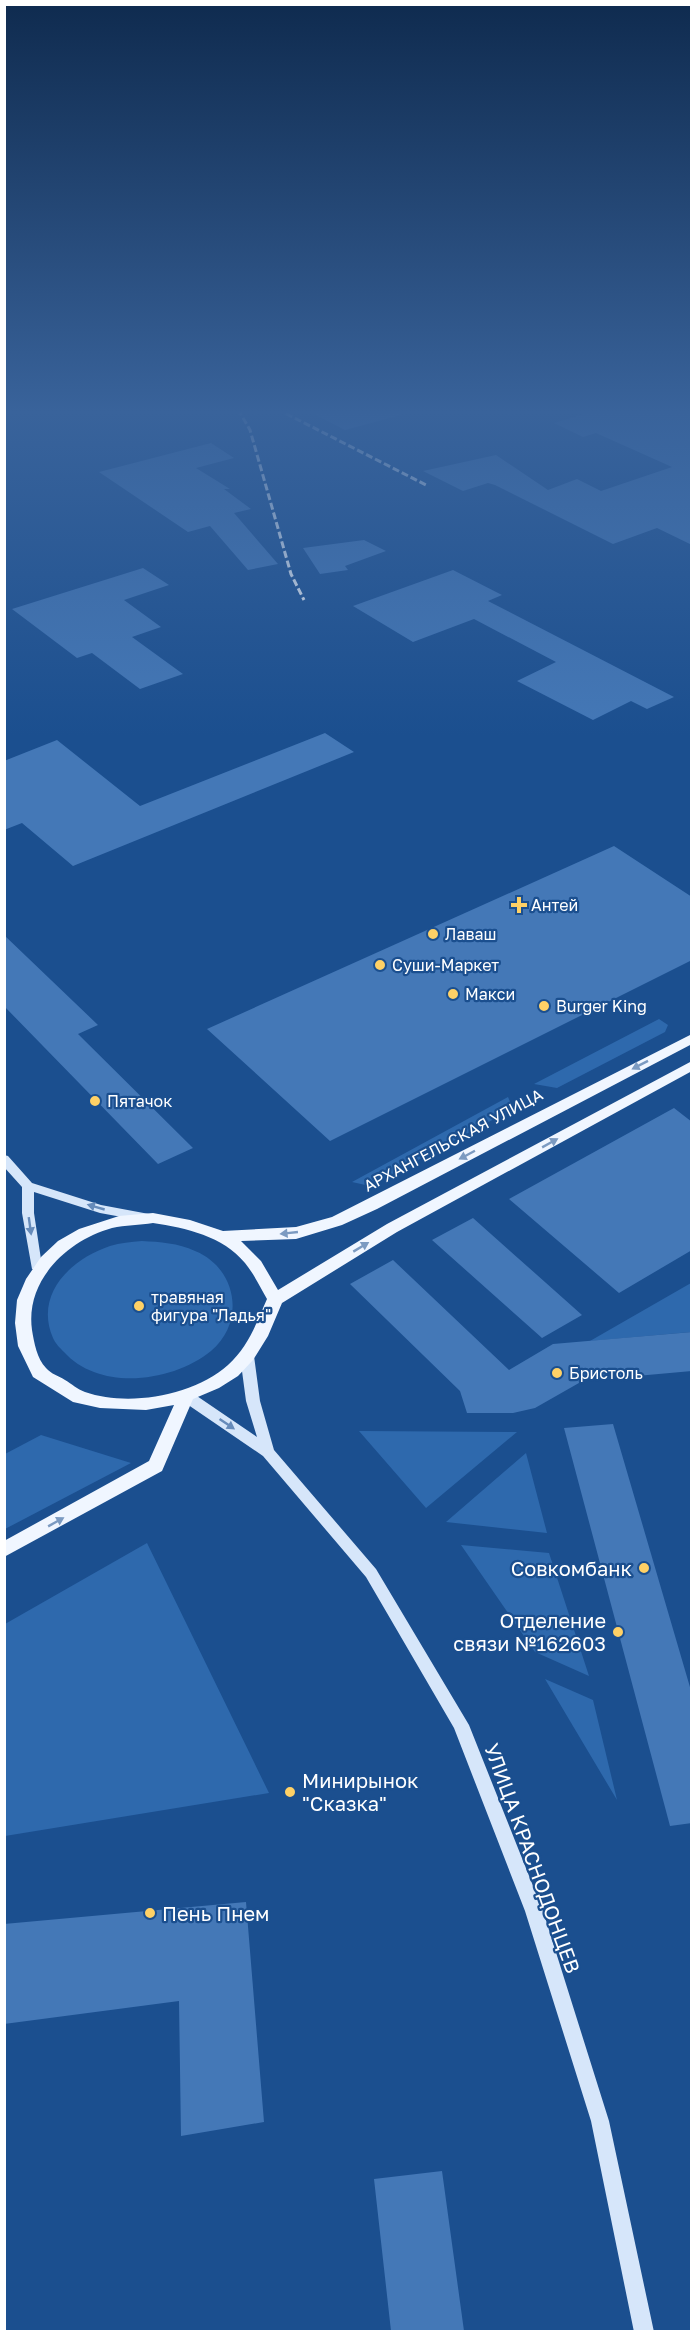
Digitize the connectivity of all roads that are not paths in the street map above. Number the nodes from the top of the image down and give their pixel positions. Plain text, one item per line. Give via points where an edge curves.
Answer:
1 (692, 1038) edge
2 (692, 1065) edge
3 (4, 1159) edge
4 (28, 1186) junction
5 (153, 1218) junction
6 (220, 1237) junction
7 (36, 1266) junction
8 (275, 1299) junction
9 (247, 1356) junction
10 (186, 1396) junction
11 (268, 1452) junction
12 (4, 1550) edge
13 (644, 2331) edge

1 -> 6 main road, АРХАНГЕЛЬСКАЯ УЛИЦА via 337,1221 296,1233
8 -> 2 main road via 392,1228
3 - 4 main road
5 -> 4 main road via 100,1209
4 -> 7 main road
5 - 6 main road via 184,1222
5 - 7 main road via 108,1224 68,1240
6 - 8 main road via 247,1255
7 - 10 main road via 17,1300 14,1339 38,1372 79,1396 131,1405
8 - 9 main road
9 - 10 main road via 220,1379
9 - 11 main road, УЛИЦА КРАСНОДОНЦЕВ via 253,1401
10 -> 11 main road, УЛИЦА КРАСНОДОНЦЕВ
12 -> 10 main road via 156,1466
11 - 13 main road, УЛИЦА КРАСНОДОНЦЕВ via 371,1573 461,1725 534,1911 600,2121

